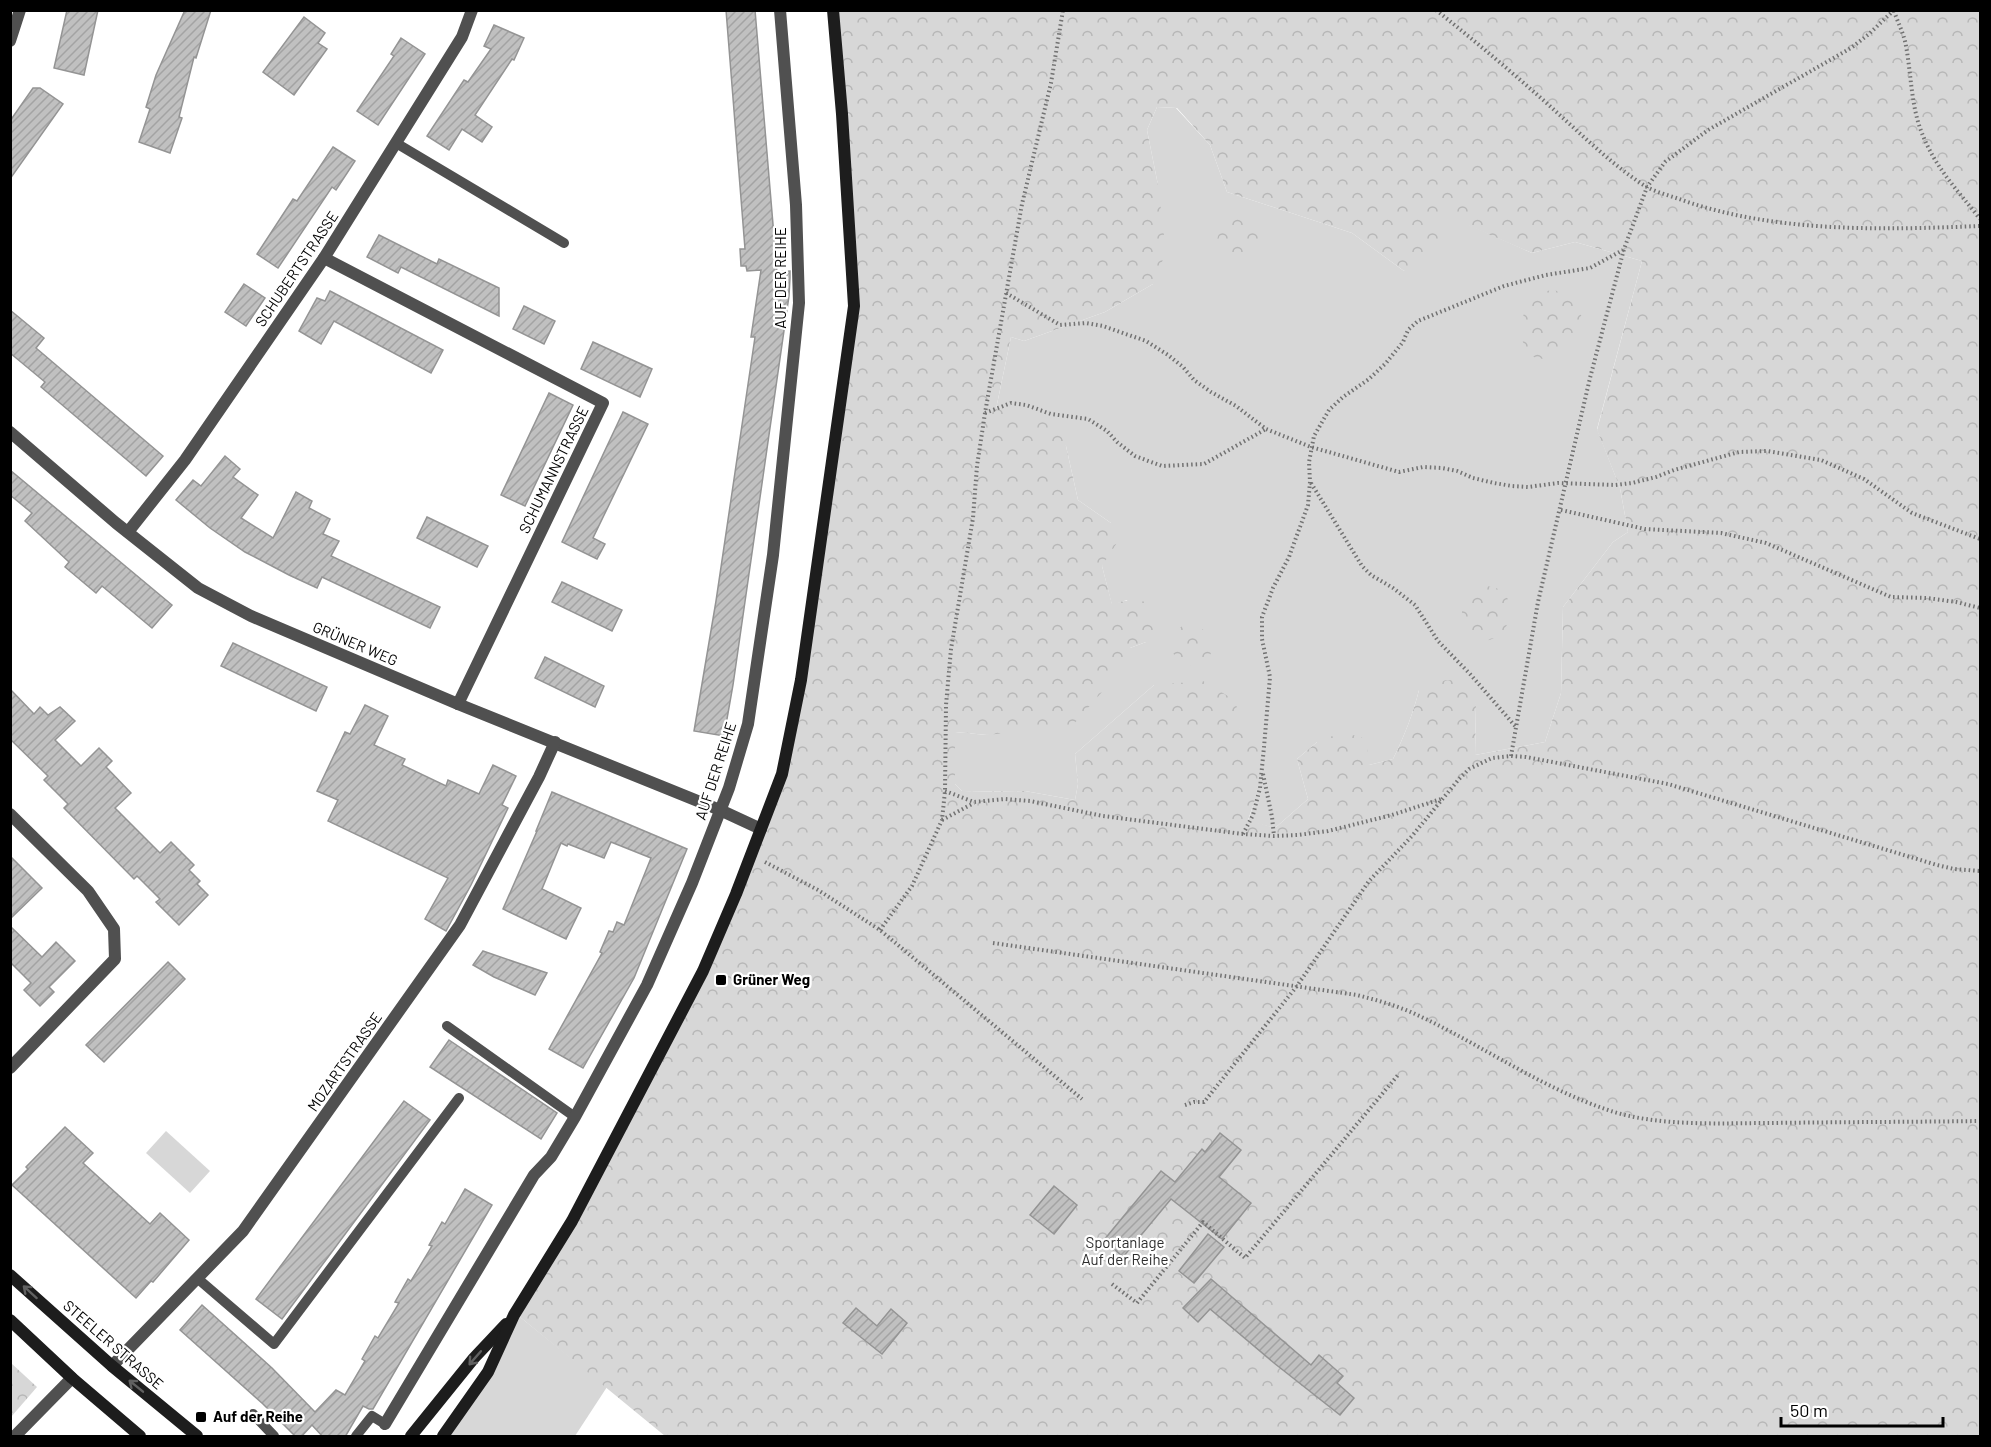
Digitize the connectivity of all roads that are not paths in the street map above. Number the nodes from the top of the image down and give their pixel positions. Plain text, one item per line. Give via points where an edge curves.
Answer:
1 (20, 10) edge
2 (472, 10) edge
3 (780, 10) edge
4 (833, 10) edge
5 (10, 41) edge
6 (396, 143) junction
7 (564, 243) dead end
8 (324, 258) junction
9 (10, 432) edge
10 (128, 532) junction
11 (458, 704) junction
12 (555, 742) junction
13 (720, 810) junction
14 (10, 814) edge
15 (761, 829) junction
16 (447, 1026) dead end
17 (10, 1068) edge
18 (459, 1098) dead end
19 (575, 1117) junction
20 (10, 1275) edge
21 (197, 1278) junction
22 (514, 1315) junction
23 (10, 1320) edge
24 (112, 1366) junction
25 (72, 1378) junction
26 (252, 1414) dead end
27 (385, 1424) joint
28 (15, 1437) edge
29 (140, 1437) edge
30 (197, 1437) edge
31 (274, 1437) edge
32 (356, 1437) edge
33 (411, 1437) edge
34 (443, 1437) edge

1 - 5 street
2 - 6 street, SCHUBERTSTRASSE via 462,37
3 - 13 street, AUF DER REIHE via 796,205 799,303 773,555 748,724
4 - 15 main road via 854,306 801,680 782,774
6 - 7 lane
6 - 8 street, SCHUBERTSTRASSE
8 - 10 street, SCHUBERTSTRASSE via 185,460
8 - 11 street, SCHUMANNSTRASSE via 603,404
9 - 10 street, GRÜNER WEG
10 - 11 street, GRÜNER WEG via 198,588 251,616
11 - 12 street, GRÜNER WEG
12 - 13 street, GRÜNER WEG
12 - 21 street, MOZARTSTRASSE via 460,925 243,1230
13 - 15 street, GRÜNER WEG
13 - 19 street, AUF DER REIHE via 647,985
14 - 17 street via 88,891 114,929 116,959
15 - 22 main road via 703,971 572,1221
16 - 19 lane
18 - 21 lane via 274,1344
19 - 27 street, AUF DER REIHE via 551,1157 534,1175
24 -> 20 main road, STEELER STRASSE
21 - 24 street, MOZARTSTRASSE
22 -> 33 main road
22 - 34 main road via 488,1372
23 - 25 main road
30 -> 24 main road, STEELER STRASSE
25 - 28 street
25 - 29 main road
26 - 31 lane
27 - 32 lane via 372,1416

